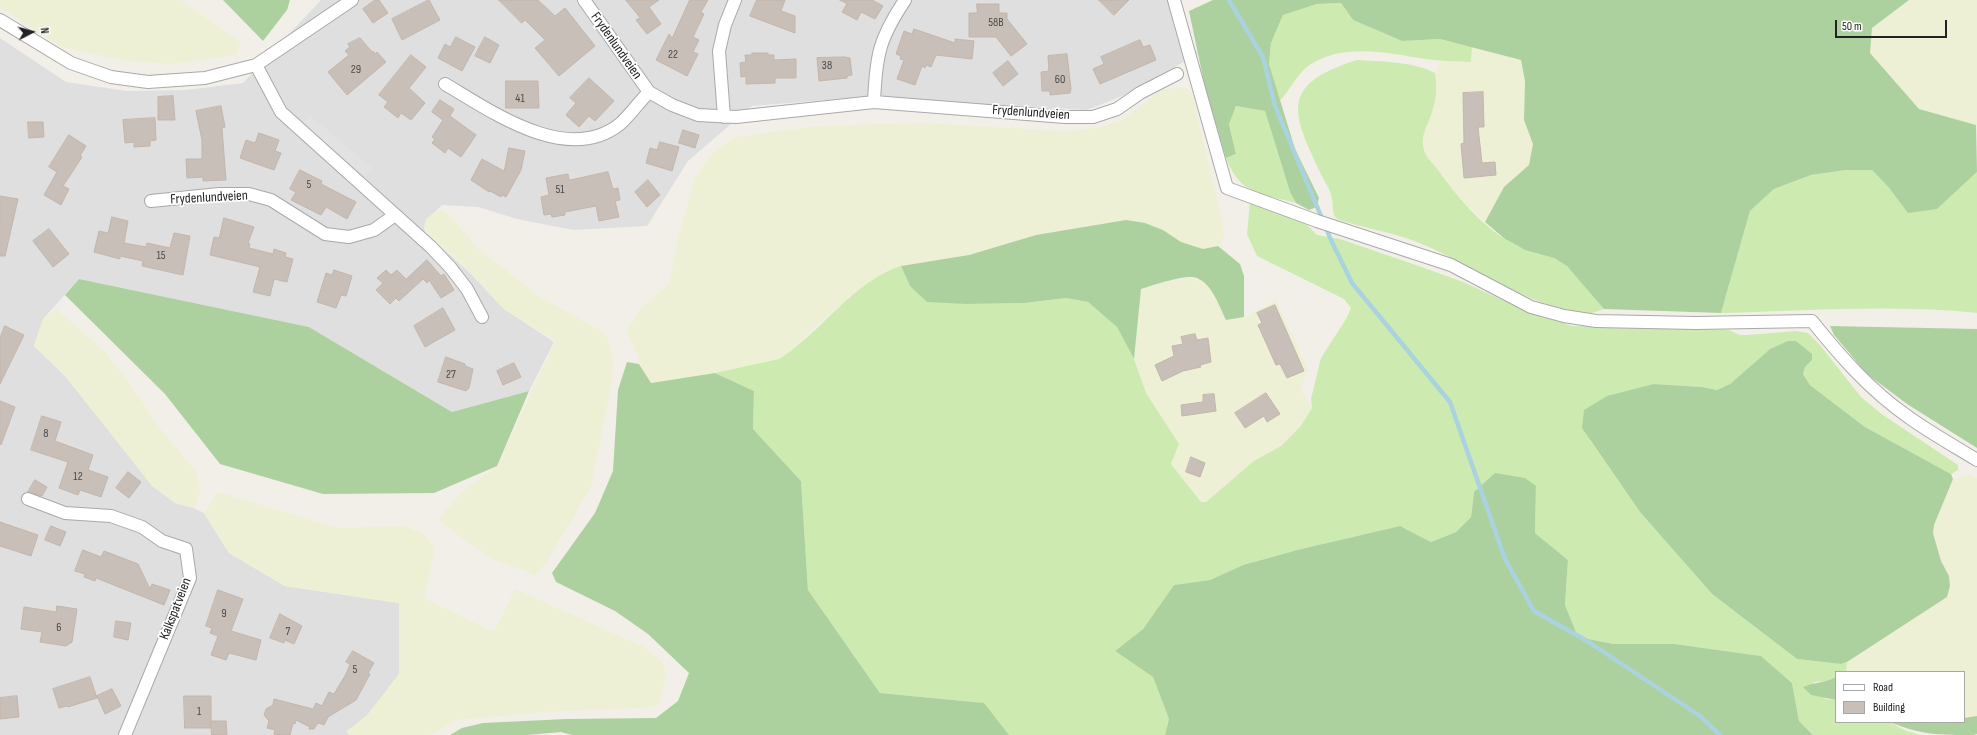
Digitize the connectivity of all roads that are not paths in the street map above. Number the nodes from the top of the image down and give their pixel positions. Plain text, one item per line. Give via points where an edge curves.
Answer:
1 (352, 0) edge
2 (584, 0) edge
3 (735, 0) edge
4 (906, 0) edge
5 (1174, 0) edge
6 (0, 20) edge
7 (256, 65) junction
8 (1177, 74) dead end
9 (444, 84) dead end
10 (649, 92) junction
11 (874, 102) junction
12 (724, 117) junction
13 (151, 201) dead end
14 (395, 215) junction
15 (482, 318) dead end
16 (1977, 460) edge
17 (28, 499) dead end
18 (126, 735) edge

1 - 7 street
2 - 10 street, Frydenlundveien
3 - 12 street via 725,25 719,51
4 - 11 street via 883,38 878,53
5 - 16 street via 1227,188 1317,221 1451,264 1531,307 1564,316 1596,321 1812,321 1837,352 1871,386 1907,416
6 - 7 street via 70,63 111,77 148,82 205,78
7 - 14 street via 281,112
8 - 11 street, Frydenlundveien via 1140,93 1117,109 1092,116 1064,117
9 - 10 street, Frydenlundveien via 497,115 542,134 579,140 602,133 619,124
10 - 12 street, Frydenlundveien via 672,106 698,115
11 - 12 street, Frydenlundveien
13 - 14 street, Frydenlundveien via 219,194 249,194 270,200 325,234 349,237 374,230
14 - 15 street via 450,267 467,289
17 - 18 street, Kalkspatveien via 65,513 111,516 142,527 162,541 186,549 190,578

